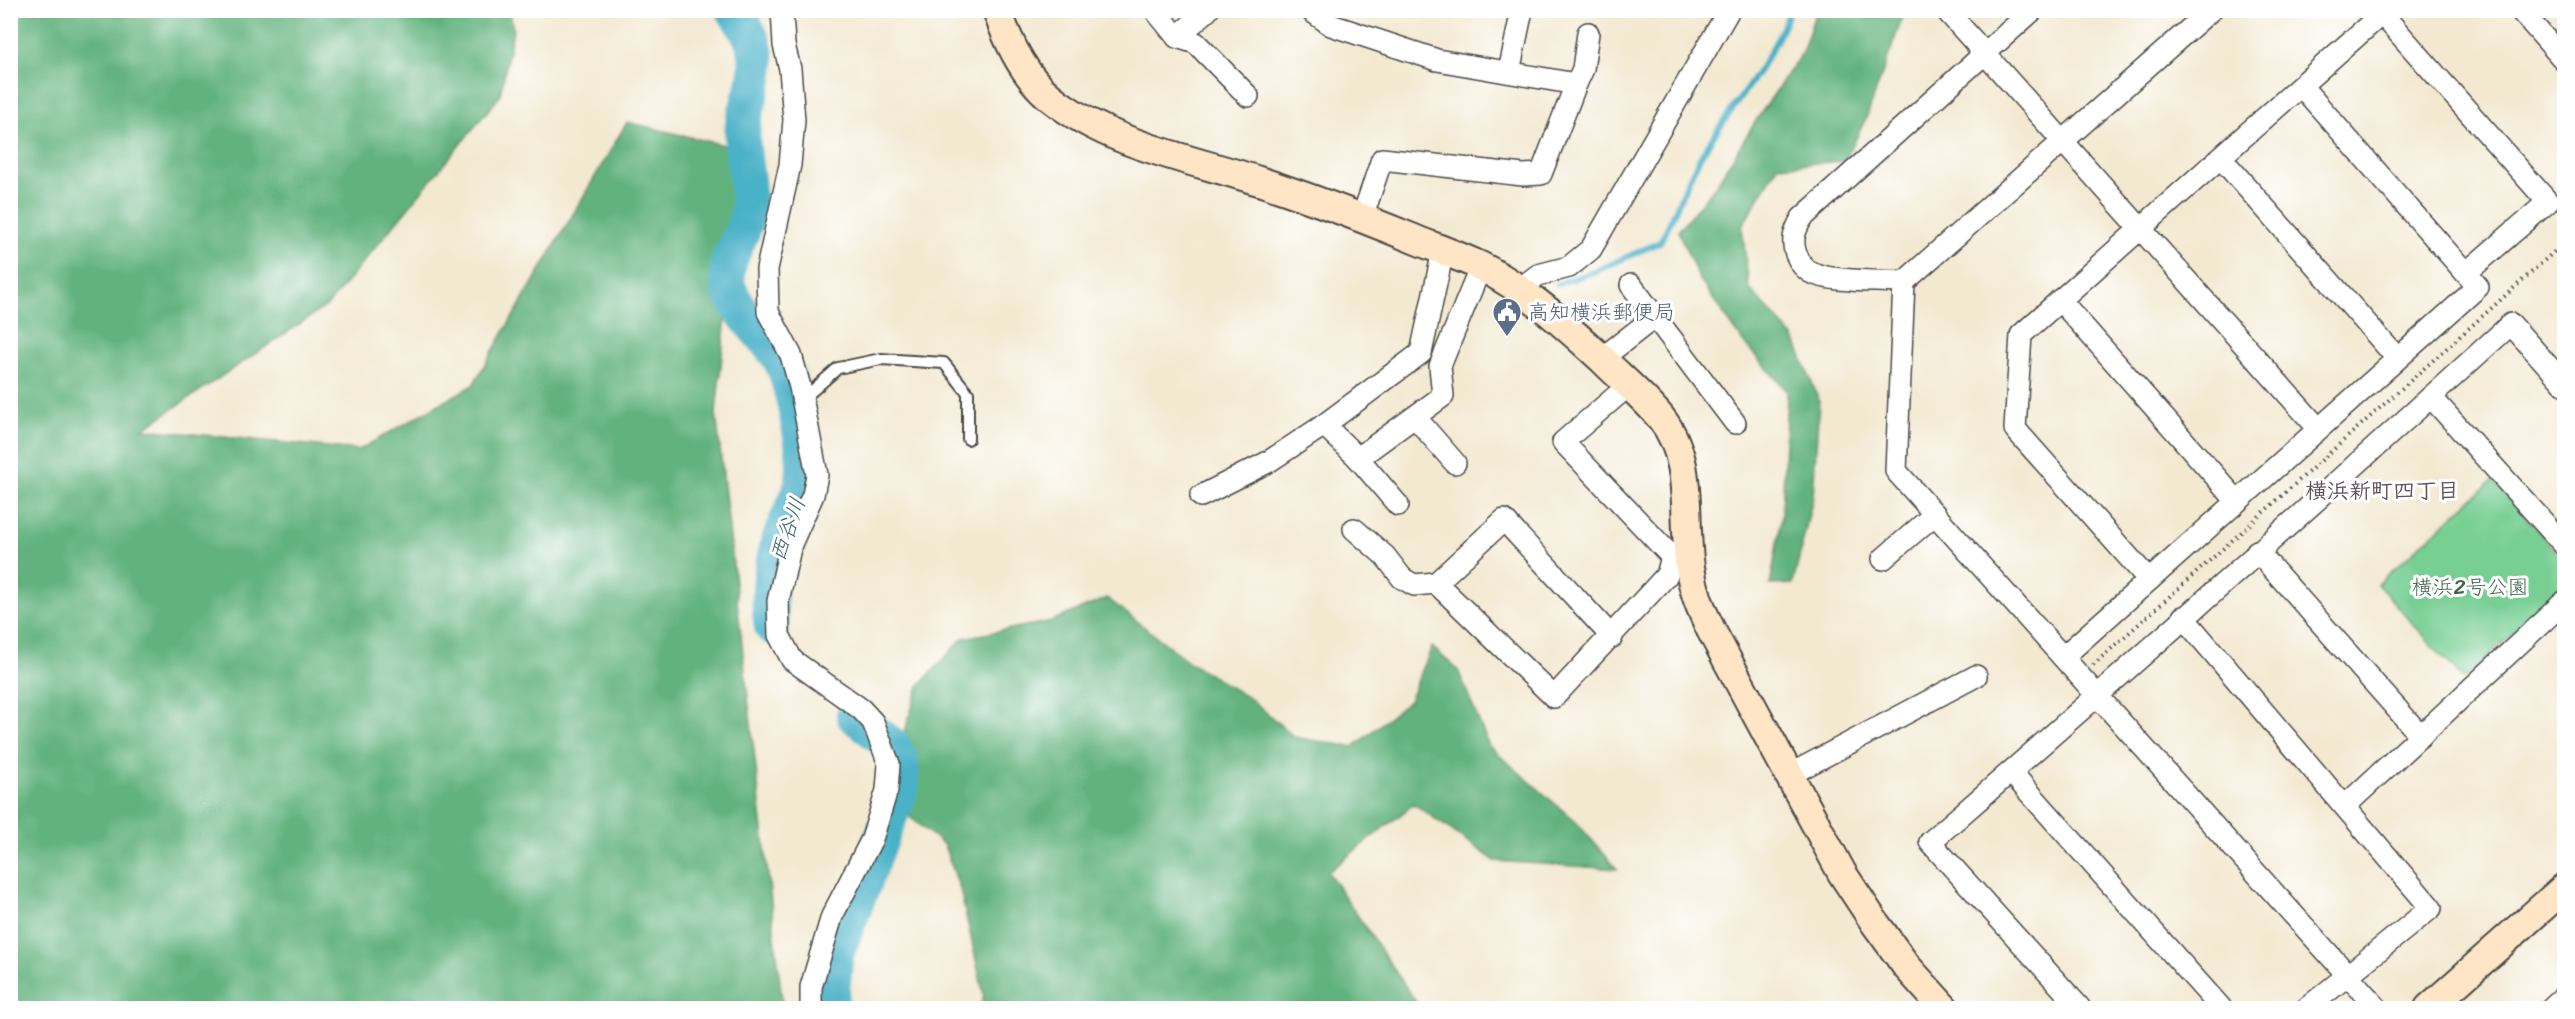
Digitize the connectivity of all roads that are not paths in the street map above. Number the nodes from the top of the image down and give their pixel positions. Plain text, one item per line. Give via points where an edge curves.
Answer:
1 (782, 10) edge
2 (997, 10) edge
3 (1155, 10) edge
4 (1208, 10) edge
5 (1310, 10) edge
6 (1522, 10) edge
7 (1729, 10) edge
8 (1946, 10) edge
9 (2033, 10) edge
10 (2211, 10) edge
11 (2520, 10) edge
12 (2384, 12) edge
13 (1588, 33) dead end
14 (1178, 37) junction
15 (1984, 54) junction
16 (2565, 60) edge
17 (1509, 72) junction
18 (1576, 84) junction
19 (2302, 87) junction
20 (1248, 96) dead end
21 (2063, 143) junction
22 (2222, 158) junction
23 (1362, 218) junction
24 (2140, 230) junction
25 (1443, 250) junction
26 (1481, 266) junction
27 (2466, 273) junction
28 (1904, 282) junction
29 (1631, 285) dead end
30 (1518, 290) junction
31 (2060, 300) junction
32 (1656, 316) junction
33 (2397, 358) junction
34 (1601, 359) junction
35 (2565, 384) edge
36 (1629, 385) junction
37 (2431, 397) junction
38 (802, 399) junction
39 (1415, 417) junction
40 (1735, 423) dead end
41 (1324, 424) junction
42 (2318, 428) junction
43 (968, 439) dead end
44 (1358, 458) junction
45 (1455, 464) dead end
46 (1201, 496) dead end
47 (2237, 501) junction
48 (1398, 504) dead end
49 (1935, 514) junction
50 (1354, 530) dead end
51 (2565, 545) edge
52 (2257, 551) junction
53 (1883, 559) dead end
54 (1680, 561) junction
55 (2149, 580) junction
56 (1436, 583) junction
57 (2565, 602) edge
58 (2183, 617) junction
59 (1612, 637) junction
60 (2063, 657) junction
61 (1976, 676) dead end
62 (2098, 697) junction
63 (2421, 736) junction
64 (2011, 772) junction
65 (1790, 775) junction
66 (2345, 806) junction
67 (2565, 888) edge
68 (2346, 975) junction
69 (2565, 996) edge
70 (811, 1008) edge
71 (1944, 1008) edge
72 (2080, 1008) edge
73 (2221, 1008) edge
74 (2307, 1008) edge
75 (2377, 1008) edge
76 (2429, 1008) edge
77 (2551, 1008) edge

1 - 38 street via 794,120 790,165 767,269 768,312 791,355
2 - 23 street via 1021,64 1048,96 1078,117 1126,141 1260,181
3 - 14 street
4 - 14 street
5 - 17 street via 1331,25 1437,60
6 - 17 street
7 - 30 street via 1591,249 1569,267 1538,275
8 - 15 street
9 - 15 street
10 - 21 street
11 - 16 street
12 - 19 street
12 - 27 street via 2548,202
13 - 18 street via 1583,69
14 - 20 street via 1196,43
15 - 21 street
15 - 28 street via 1802,218 1796,228 1794,248 1799,261 1811,272 1824,277
17 - 18 street
18 - 23 street via 1541,174 1382,159
19 - 22 street
19 - 27 street
21 - 24 street
21 - 28 street
22 - 24 street
22 - 33 street
23 - 25 street
24 - 31 street
24 - 42 street
25 - 26 street
25 - 41 street via 1421,353
26 - 30 street
26 - 39 street via 1440,366 1443,396
27 - 33 street via 2478,287
28 - 49 street via 1896,471
29 - 32 street
30 - 34 street via 1562,322
31 - 47 street
31 - 55 street via 2021,335 2015,429
32 - 34 street
32 - 40 street
33 - 42 street
34 - 36 street
35 - 37 street via 2511,324
36 - 54 street via 1662,419 1676,443 1686,484
36 - 54 street via 1563,442
37 - 51 street
37 - 52 street
38 - 43 lane via 838,368 881,359 944,363 968,393
38 - 70 street via 818,475 791,544 778,601 779,635 792,660 861,709 873,722 889,764 887,790 872,839 832,916 811,987
39 - 44 street
39 - 45 street
41 - 44 street
41 - 46 street via 1268,462
42 - 47 street
44 - 48 street
47 - 55 street
49 - 53 street
49 - 60 street
50 - 56 street via 1385,556 1402,578 1414,585
52 - 58 street
52 - 63 street
54 - 59 street
54 - 65 street via 1710,630
55 - 60 street
56 - 59 street via 1554,697
56 - 59 street via 1504,520
57 - 63 street
58 - 62 street
58 - 66 street
60 - 62 street
61 - 65 street
62 - 64 street
62 - 68 street
63 - 66 street
64 - 72 street via 1930,842
64 - 73 street
65 - 71 street via 1842,873 1875,923
66 - 68 street via 2431,908
67 - 76 street
68 - 74 street
68 - 75 street
69 - 77 street

